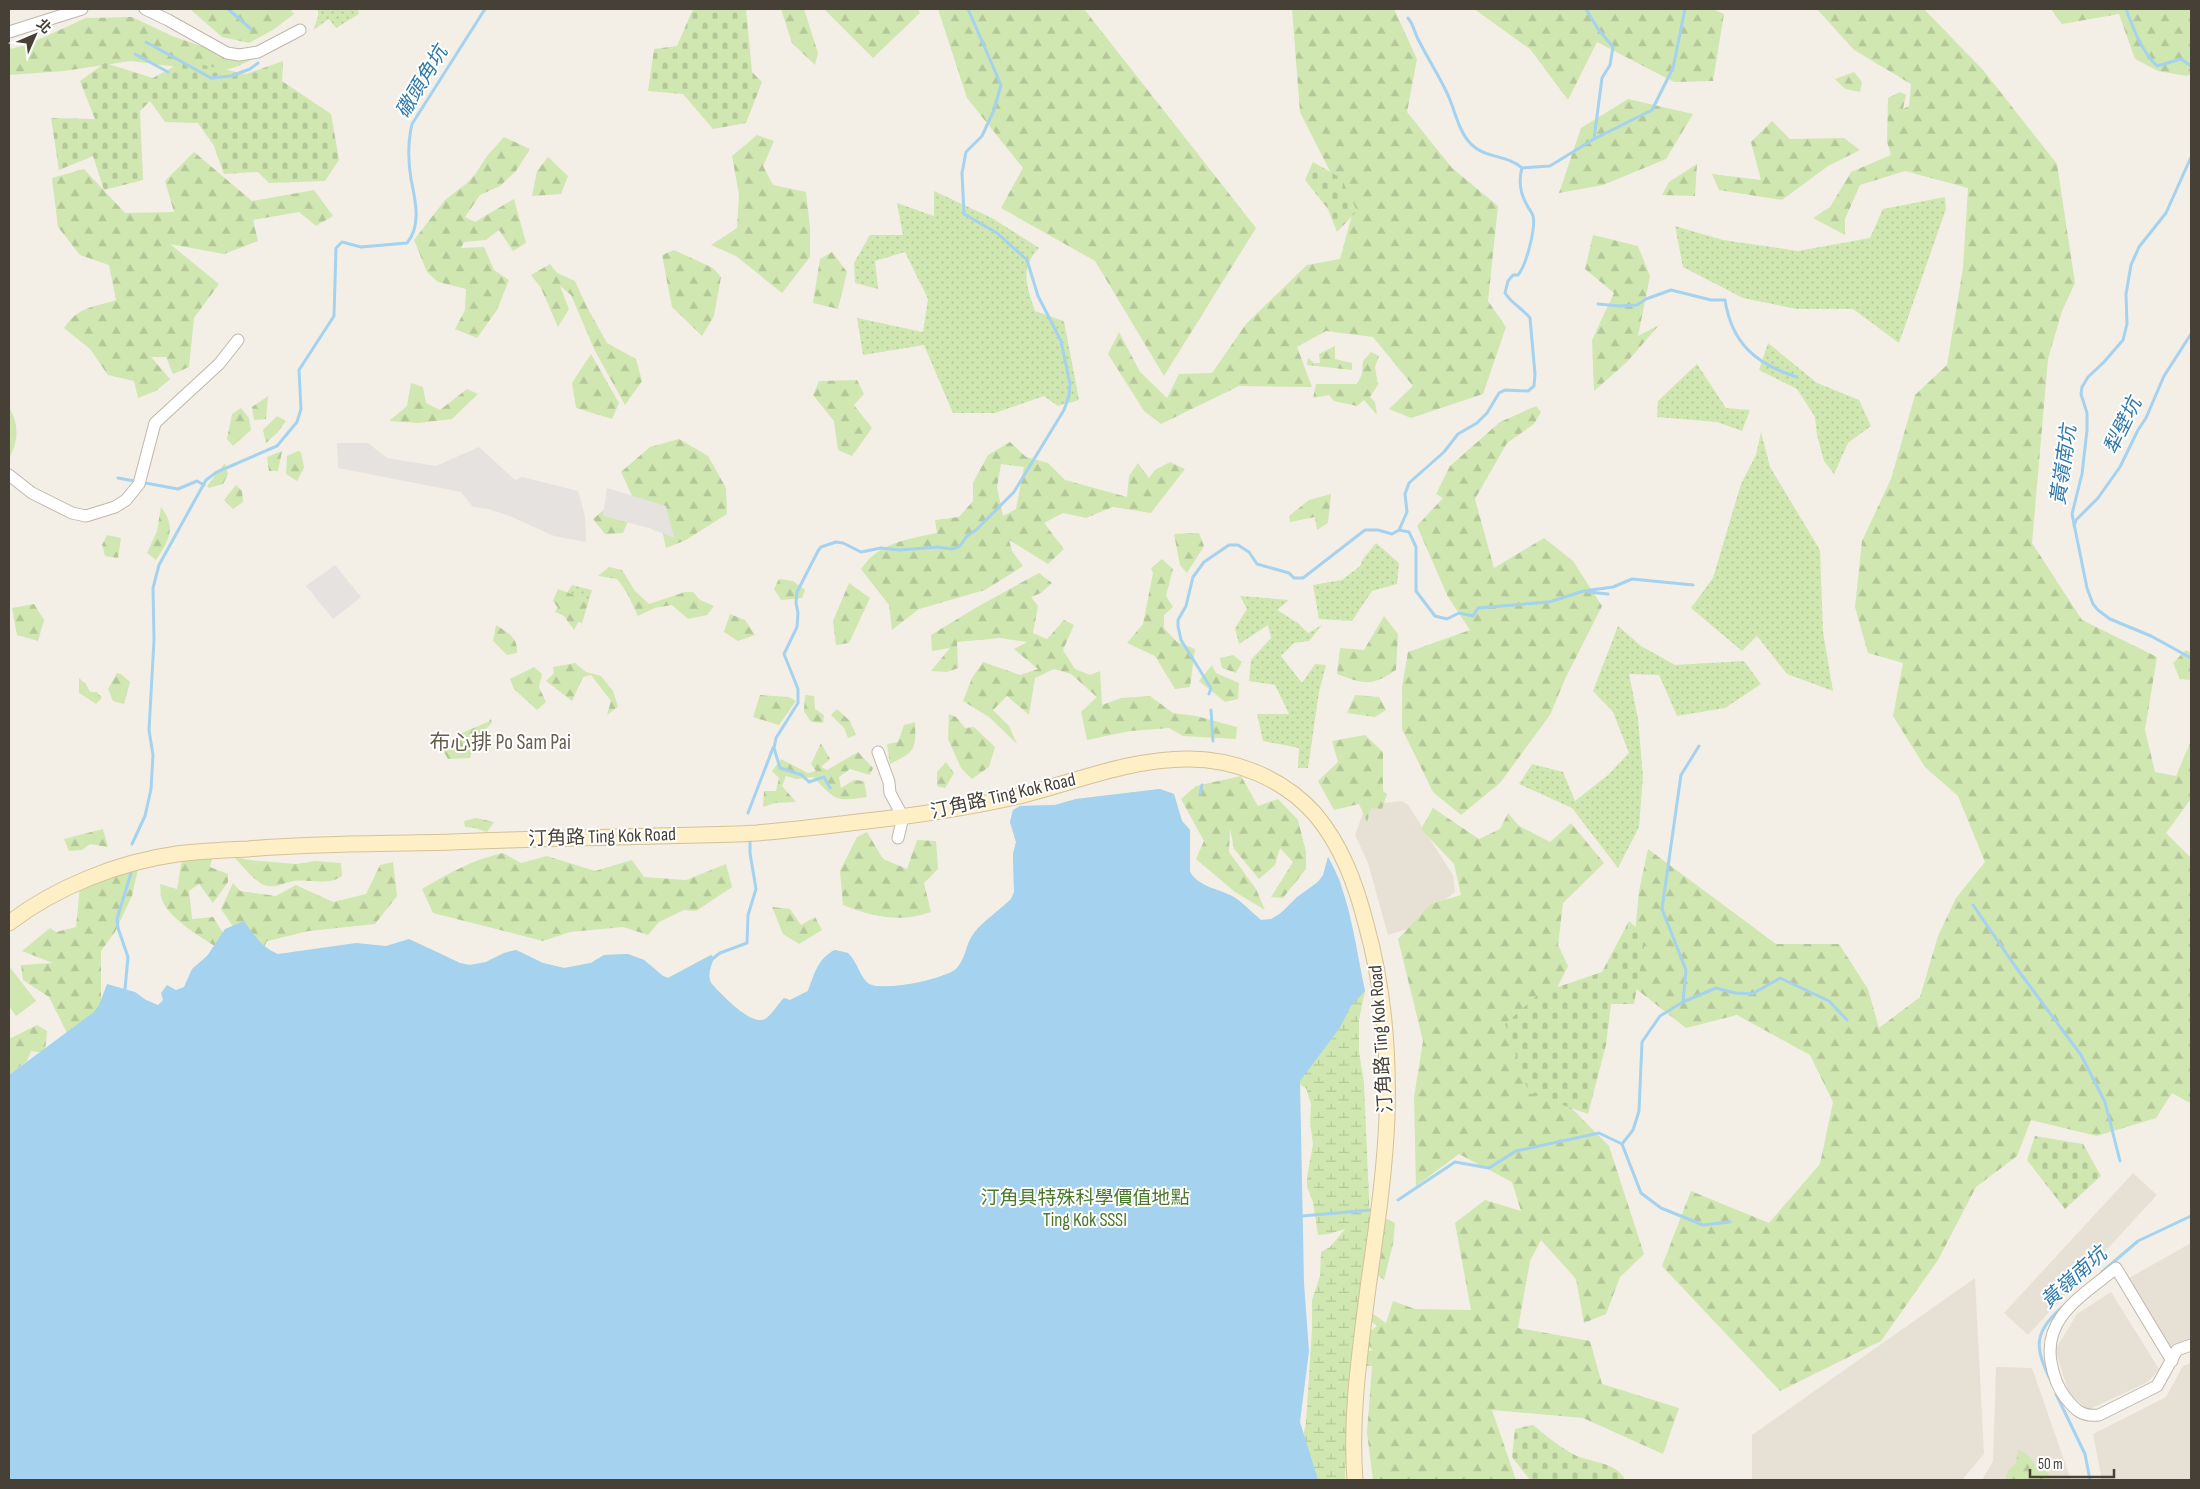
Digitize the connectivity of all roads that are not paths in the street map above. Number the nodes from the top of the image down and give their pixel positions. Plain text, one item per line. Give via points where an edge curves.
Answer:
1 (82, 9) edge
2 (145, 9) edge
3 (300, 30) dead end
4 (9, 32) edge
5 (238, 340) dead end
6 (9, 475) edge
7 (878, 752) dead end
8 (903, 817) junction
9 (898, 838) dead end
10 (9, 923) edge
11 (2191, 1345) edge
12 (2172, 1361) junction
13 (1355, 1480) edge

1 - 4 street
2 - 3 street via 227,53 239,55 258,52
5 - 6 street via 219,364 155,423 140,480 126,500 115,507 86,516 72,513 24,488
7 - 8 street via 890,793
8 - 9 street
8 - 10 main road, 汀角路 Ting Kok Road via 754,833 303,844 180,854 126,866 76,884 38,902
8 - 13 main road, 汀角路 Ting Kok Road via 987,803 1144,763 1202,760 1248,770 1273,781 1307,806 1330,836 1348,868 1369,934 1379,978 1388,1078 1384,1158 1355,1394
11 - 12 street via 2177,1350
12 - 12 street via 2116,1268 2060,1316 2051,1333 2052,1368 2061,1392 2073,1408 2089,1416 2157,1386

